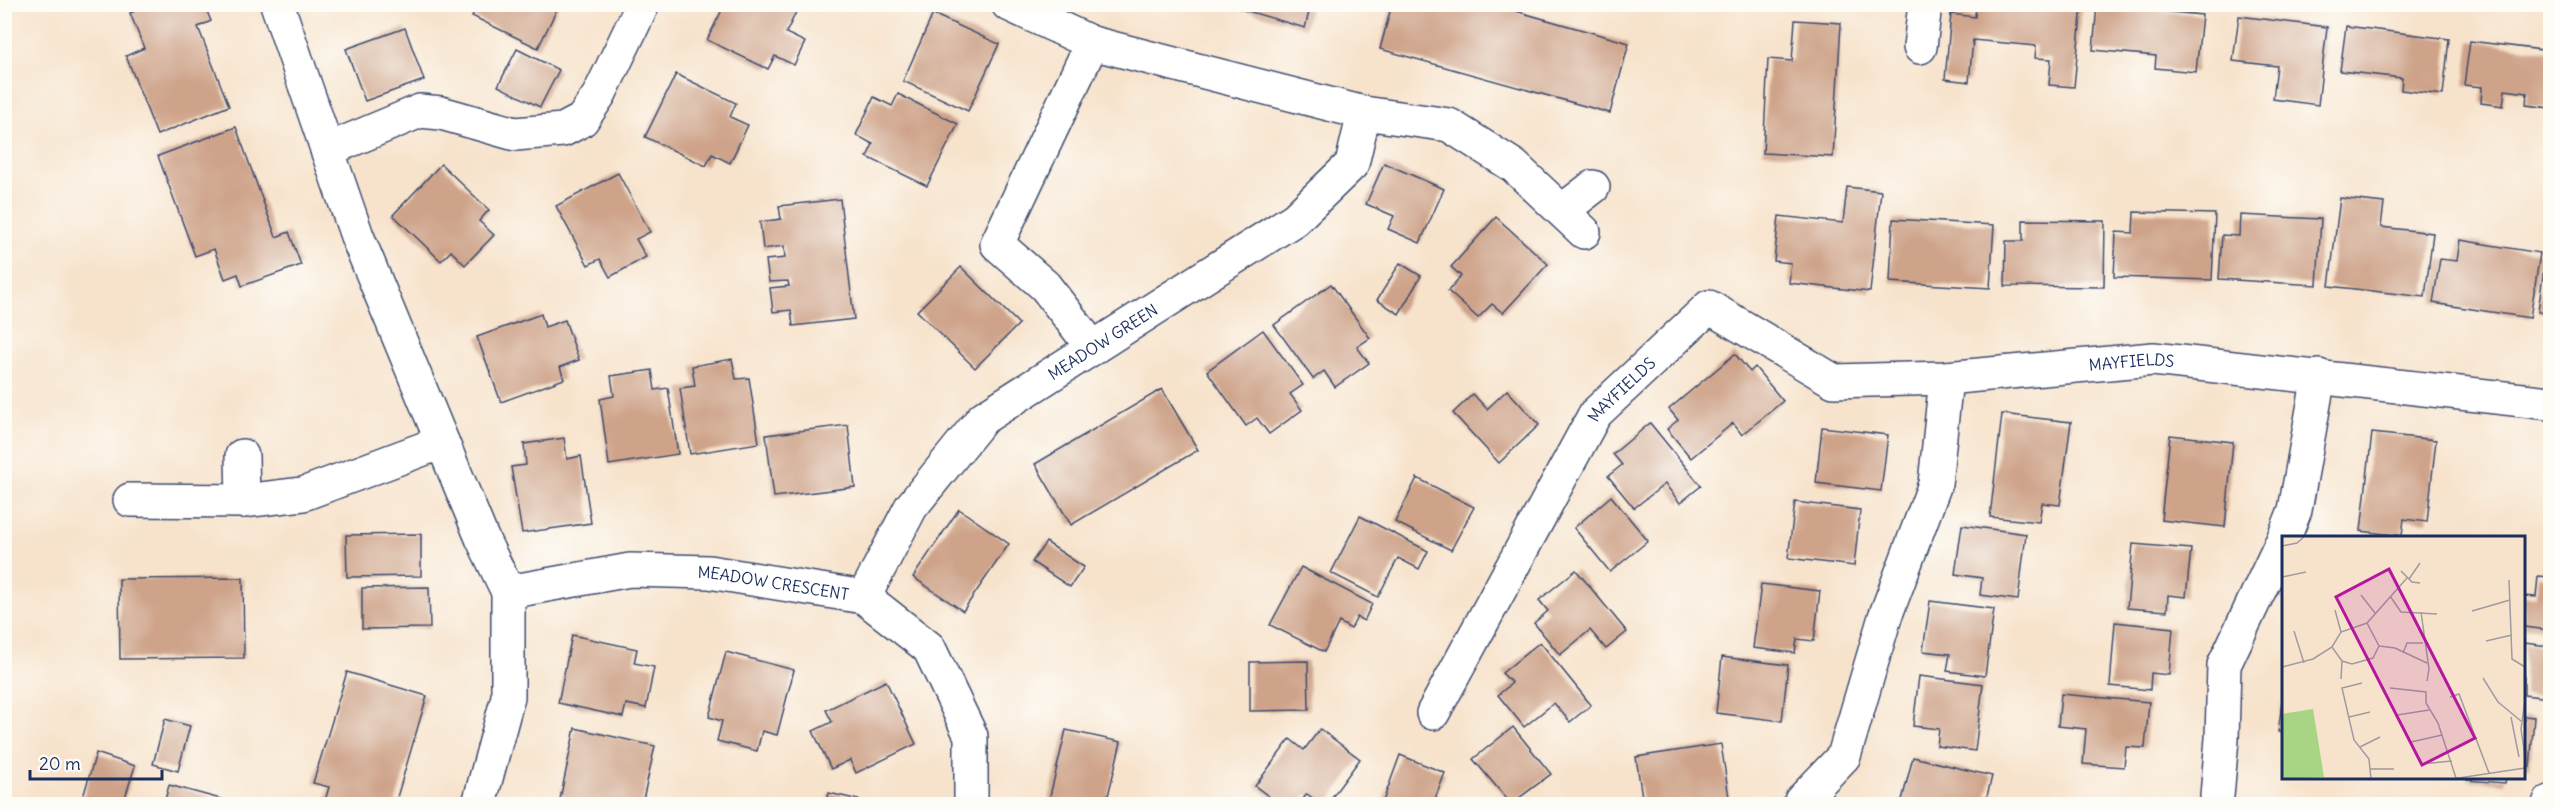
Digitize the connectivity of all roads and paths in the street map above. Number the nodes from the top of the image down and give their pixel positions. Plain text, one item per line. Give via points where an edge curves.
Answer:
1 (277, 4) edge
2 (643, 4) edge
3 (1008, 4) edge
4 (1925, 4) edge
5 (1092, 43) junction
6 (1920, 47) dead end
7 (1364, 112) junction
8 (327, 150) junction
9 (1593, 187) dead end
10 (1093, 348) junction
11 (2319, 376) junction
12 (1946, 378) junction
13 (2550, 403) edge
14 (442, 442) junction
15 (242, 456) dead end
16 (130, 500) dead end
17 (243, 501) junction
18 (2285, 536) edge
19 (2282, 542) edge
20 (508, 592) junction
21 (864, 597) junction
22 (1432, 713) dead end
23 (2217, 796) dead end
24 (1801, 801) dead end
25 (479, 804) edge
26 (971, 804) edge

1 - 8 street
2 - 8 street via 599,95 582,120 563,130 515,134 420,111
3 - 5 street
4 - 6 street
5 - 7 street
5 - 10 street via 998,244 1045,286
7 - 9 street via 1449,125 1514,166 1573,222
7 - 10 street, MEADOW GREEN via 1352,164 1295,219
8 - 14 street via 357,236
10 - 21 street, MEADOW GREEN via 983,418 911,507
11 - 12 street, MAYFIELDS via 2153,359
11 - 13 street, MAYFIELDS
11 - 18 street via 2295,510
12 - 22 street, MAYFIELDS via 1834,381 1709,307 1595,414
12 - 24 street via 1935,484 1885,617 1844,756
14 - 17 street via 303,494
14 - 20 street
15 - 17 street
16 - 17 street
19 - 23 street via 2224,665
20 - 21 street, MEADOW CRESCENT via 630,570 709,572
20 - 25 street via 508,697
21 - 26 street, MEADOW CRESCENT via 929,648 971,736

